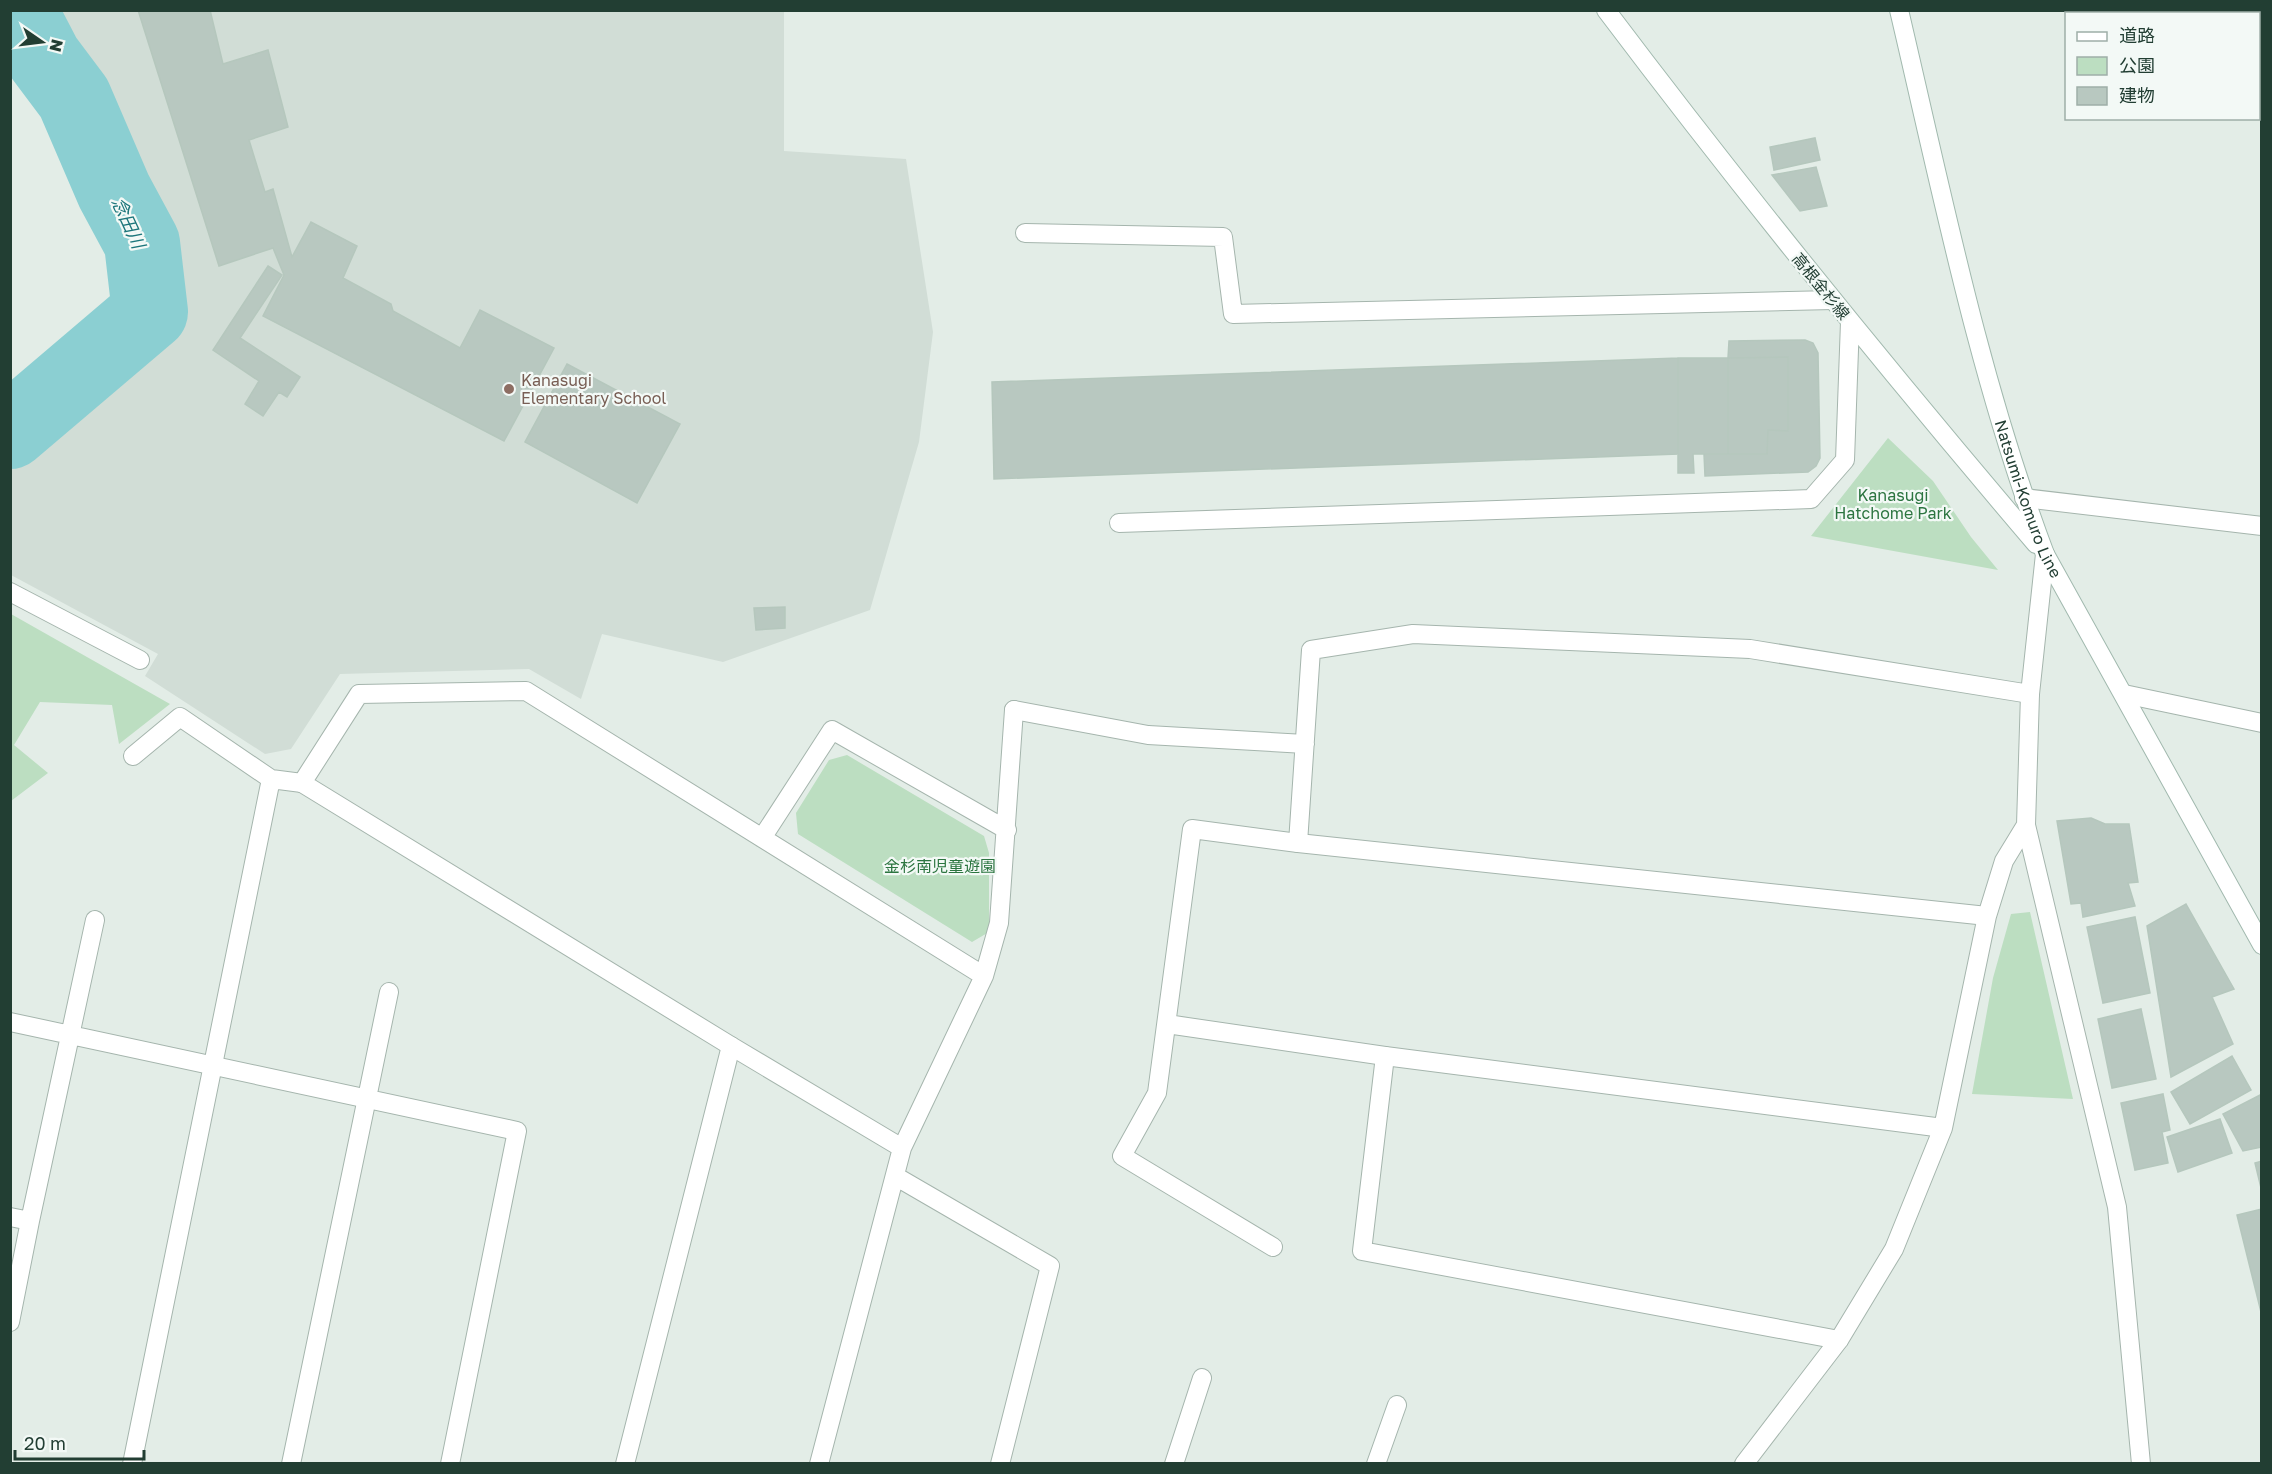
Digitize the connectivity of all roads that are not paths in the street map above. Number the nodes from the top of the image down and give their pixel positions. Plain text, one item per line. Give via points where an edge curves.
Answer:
1 (1606, 10) edge
2 (1899, 10) edge
3 (1025, 233) dead end
4 (1833, 300) junction
5 (1850, 322) junction
6 (2024, 498) junction
7 (1119, 523) dead end
8 (2262, 526) edge
9 (2045, 554) junction
10 (10, 592) edge
11 (140, 660) dead end
12 (2030, 694) junction
13 (2124, 694) junction
14 (2262, 723) edge
15 (1305, 744) junction
16 (133, 756) dead end
17 (271, 779) junction
18 (302, 783) junction
19 (2026, 825) junction
20 (1007, 830) junction
21 (762, 838) junction
22 (1298, 843) junction
23 (1987, 916) junction
24 (95, 920) dead end
25 (2262, 945) edge
26 (984, 976) junction
27 (389, 993) dead end
28 (10, 1022) edge
29 (1167, 1024) junction
30 (71, 1035) junction
31 (731, 1046) junction
32 (1385, 1056) junction
33 (213, 1065) junction
34 (369, 1099) junction
35 (1943, 1128) junction
36 (902, 1148) junction
37 (896, 1176) junction
38 (10, 1217) edge
39 (30, 1221) junction
40 (1273, 1247) dead end
41 (10, 1322) edge
42 (1839, 1340) junction
43 (1202, 1378) dead end
44 (1397, 1405) dead end
45 (132, 1464) edge
46 (291, 1464) edge
47 (450, 1464) edge
48 (625, 1464) edge
49 (819, 1464) edge
50 (1000, 1464) edge
51 (1174, 1464) edge
52 (1376, 1464) edge
53 (1744, 1464) edge
54 (2141, 1464) edge

1 - 4 street, 高根金杉線 via 1712,151
2 - 6 street, Natsumi-Komuro Line via 1976,333
3 - 4 street via 1222,237 1233,314
4 - 5 street, 高根金杉線
5 - 7 street via 1845,460 1811,499
5 - 9 street, 高根金杉線
6 - 8 street
6 - 9 street, Natsumi-Komuro Line
9 - 12 street
9 - 13 street, Natsumi-Komuro Line
10 - 11 street
12 - 15 street via 1750,649 1413,634 1311,650
12 - 19 street
13 - 14 street
13 - 25 street, Natsumi-Komuro Line
15 - 20 street via 1148,735 1014,710
15 - 22 street
16 - 17 street via 180,717
17 - 18 street
17 - 33 street
18 - 21 street via 359,694 526,691
18 - 31 street
19 - 23 street via 2004,861
19 - 54 street via 2117,1207
20 - 21 street via 832,730
20 - 26 street via 999,923
21 - 26 street
22 - 23 street
22 - 29 street via 1192,829
23 - 35 street
24 - 30 street
26 - 36 street
27 - 34 street
28 - 30 street
29 - 32 street
29 - 40 street via 1157,1094 1122,1156
30 - 33 street
30 - 39 street
31 - 36 street
31 - 48 street
32 - 35 street
32 - 42 street via 1362,1251
33 - 34 street
33 - 45 street
34 - 46 street
34 - 47 street via 517,1131
35 - 42 street via 1894,1248
36 - 37 street
37 - 49 street
37 - 50 street via 1050,1266
38 - 39 street
39 - 41 street
42 - 53 street
43 - 51 street
44 - 52 street

